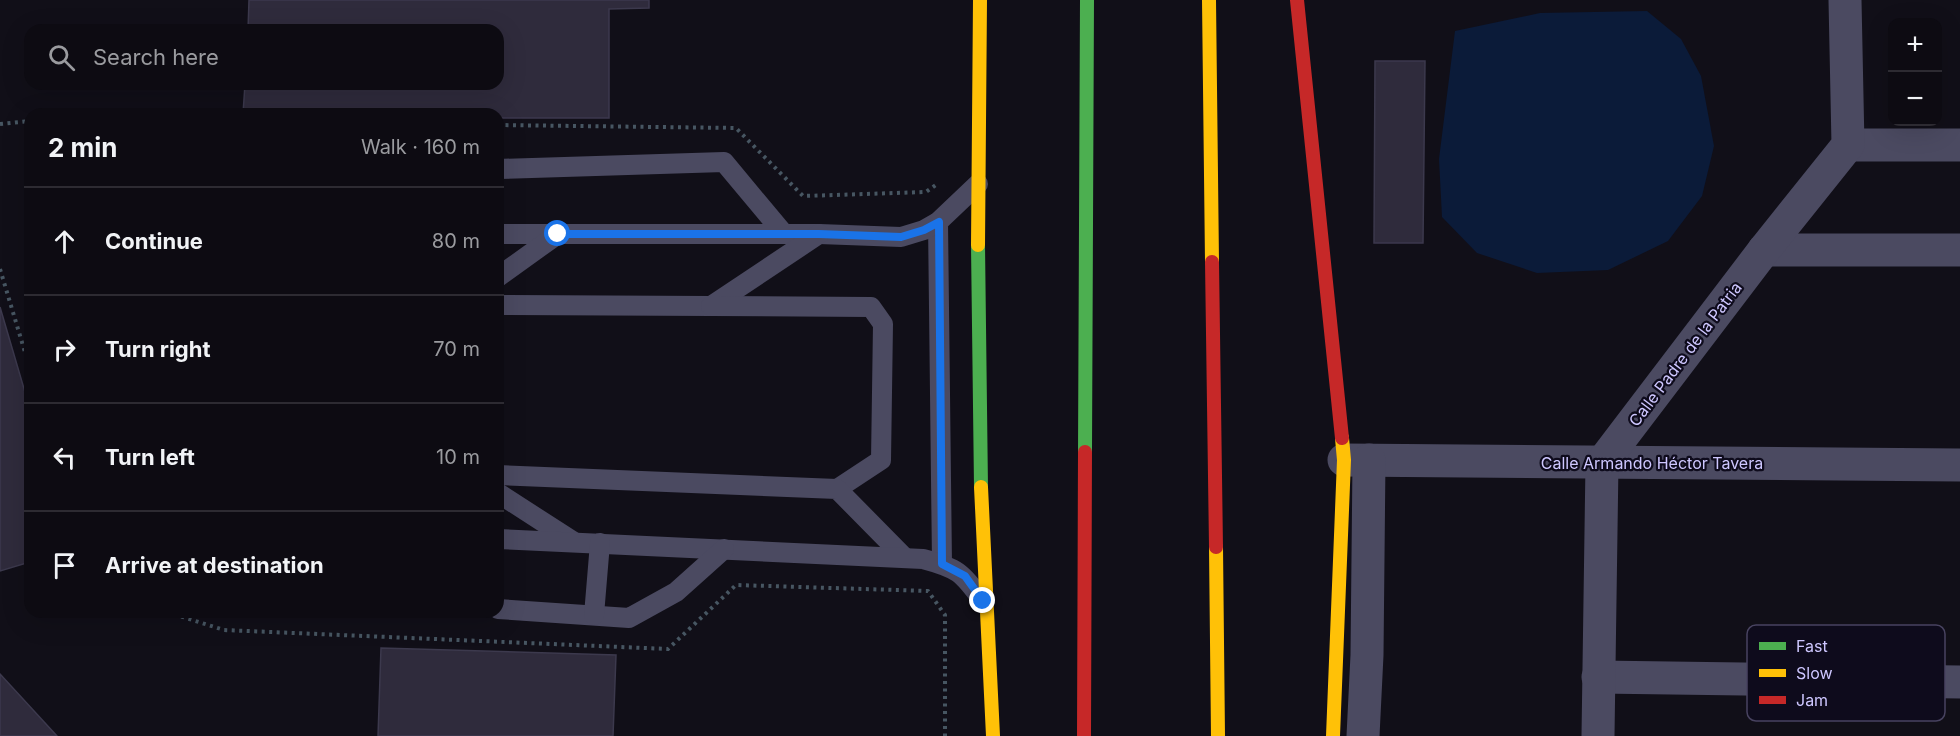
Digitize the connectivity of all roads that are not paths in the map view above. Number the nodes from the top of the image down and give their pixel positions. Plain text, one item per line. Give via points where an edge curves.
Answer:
1 (980, 0) edge
2 (987, 0) edge
3 (1088, 0) edge
4 (1209, 0) edge
5 (1287, 0) edge
6 (1297, 0) edge
7 (1845, 0) edge
8 (980, 15) junction
9 (1297, 19) junction
10 (1848, 145) junction
11 (1960, 145) edge
12 (504, 169) edge
13 (978, 184) junction
14 (939, 222) junction
15 (504, 234) edge
16 (558, 234) junction
17 (784, 234) junction
18 (819, 234) junction
19 (1764, 250) junction
20 (1960, 250) edge
21 (504, 273) edge
22 (504, 305) edge
23 (711, 306) junction
24 (1356, 460) junction
25 (1602, 463) junction
26 (1960, 465) edge
27 (504, 475) edge
28 (837, 489) junction
29 (504, 497) edge
30 (504, 539) edge
31 (574, 542) junction
32 (600, 543) junction
33 (724, 549) junction
34 (905, 558) junction
35 (942, 564) junction
36 (983, 601) junction
37 (504, 609) edge
38 (594, 615) junction
39 (1598, 677) junction
40 (1747, 679) edge
41 (1945, 682) edge
42 (1960, 682) edge
43 (993, 736) edge
44 (1084, 736) edge
45 (1218, 736) edge
46 (1332, 736) edge
47 (1363, 736) edge
48 (1598, 736) edge

1 - 8 main road
2 - 8 main road
3 - 44 main road
4 - 45 main road
5 - 9 main road
6 - 9 main road
7 - 10 street
8 - 13 main road
9 - 24 main road
10 - 11 street
10 - 19 street, Calle Padre de la Patria
12 - 17 lane via 724,162
13 - 14 lane
13 - 36 main road
14 - 18 lane via 901,237
14 - 35 lane
15 - 16 lane
16 - 17 lane
16 - 21 lane
17 - 18 lane
18 - 23 lane
19 - 20 street
19 - 25 street, Calle Padre de la Patria
22 - 23 lane
23 - 28 lane via 871,307 883,324 880,460
24 - 25 street, Calle Armando Héctor Tavera
24 - 46 main road
24 - 47 street via 1367,655
25 - 26 street, Calle Armando Héctor Tavera
25 - 39 street
27 - 28 lane
28 - 34 lane
29 - 31 lane
30 - 31 lane
31 - 32 lane
32 - 33 lane
32 - 38 lane
33 - 34 lane
33 - 38 lane via 676,592 655,605 629,618
34 - 35 lane
35 - 36 lane via 965,576
36 - 43 main road
37 - 38 lane
39 - 40 street
39 - 48 street
41 - 42 street

